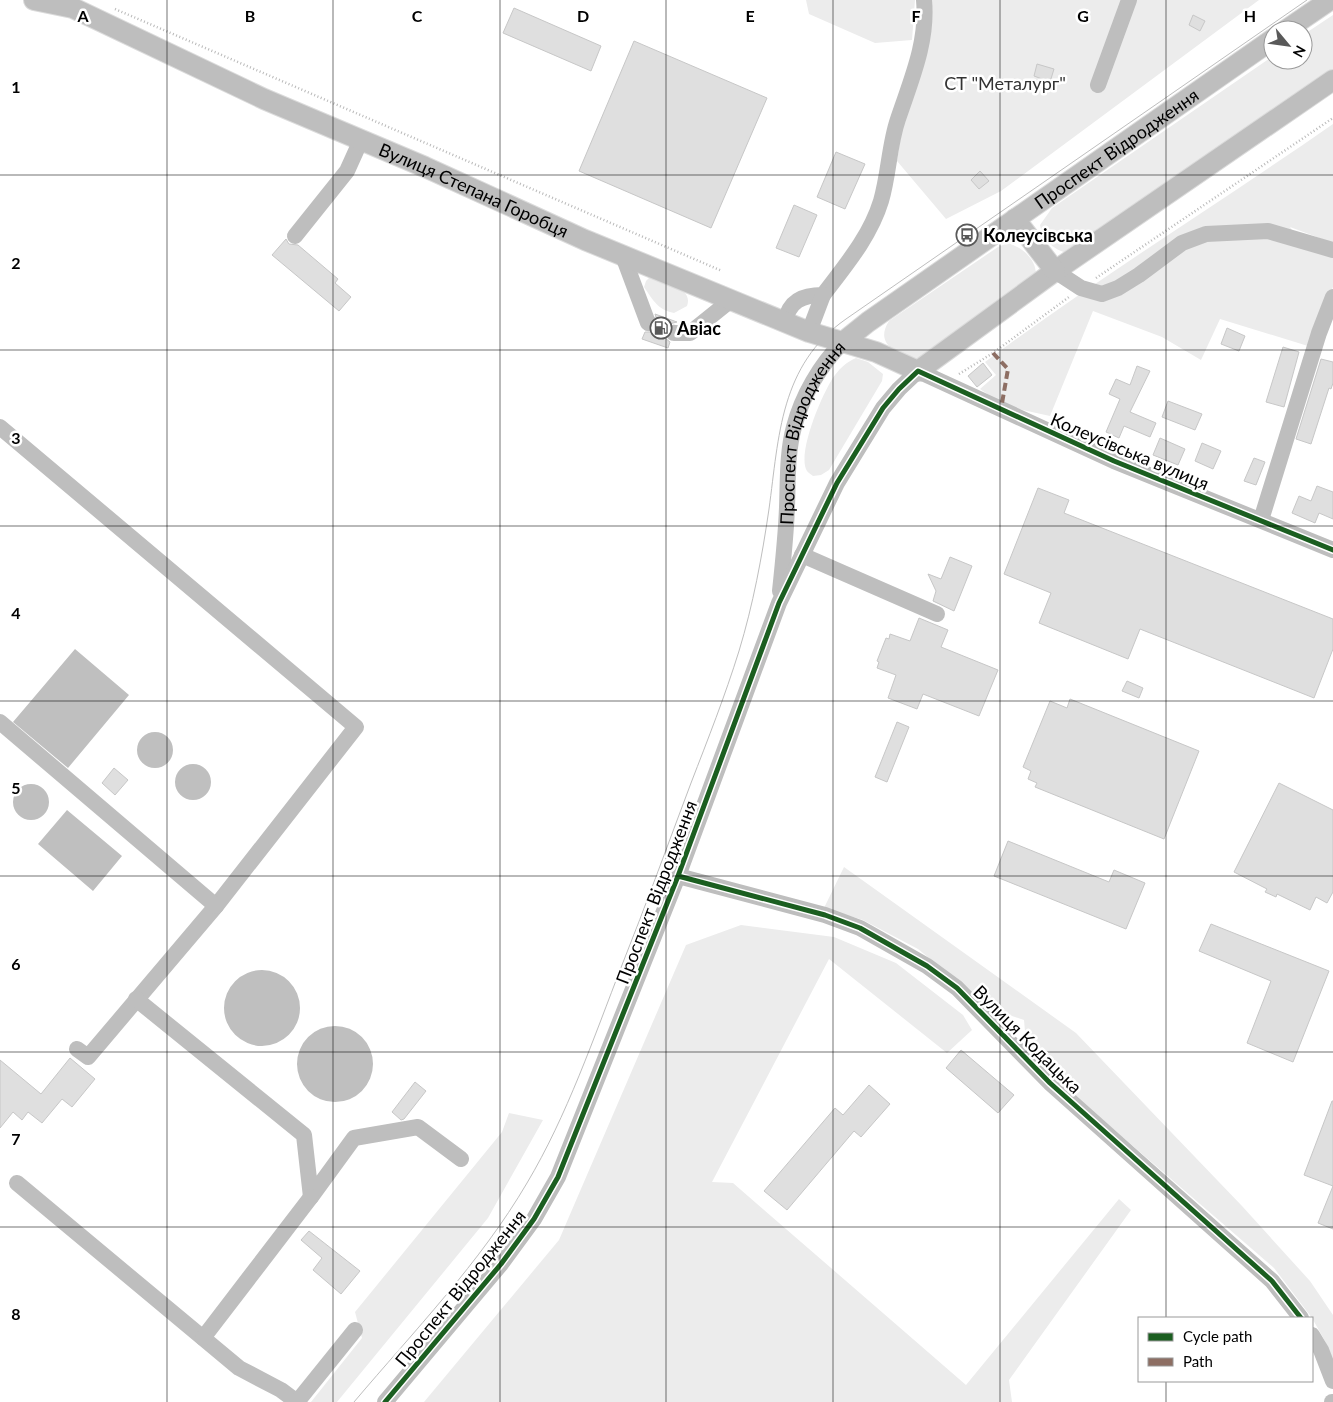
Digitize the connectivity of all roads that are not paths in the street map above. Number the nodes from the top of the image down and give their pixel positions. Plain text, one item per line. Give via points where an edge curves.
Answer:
1 (34, 0) edge
2 (924, 0) edge
3 (1129, 0) edge
4 (1330, 0) edge
5 (1301, 20) edge
6 (1263, 46) edge
7 (1333, 80) edge
8 (1098, 85) dead end
9 (361, 140) junction
10 (1015, 219) junction
11 (295, 236) dead end
12 (1333, 250) edge
13 (623, 256) junction
14 (1055, 271) junction
15 (823, 295) junction
16 (1333, 297) edge
17 (731, 300) junction
18 (785, 322) junction
19 (648, 323) dead end
20 (809, 332) junction
21 (674, 333) tunnel mouth
22 (843, 342) junction
23 (918, 372) junction
24 (0, 427) edge
25 (1261, 520) junction
26 (1333, 550) edge
27 (802, 555) junction
28 (779, 603) junction
29 (937, 614) dead end
30 (0, 722) edge
31 (678, 876) junction
32 (216, 906) junction
33 (136, 1000) junction
34 (78, 1049) dead end
35 (461, 1159) dead end
36 (17, 1183) dead end
37 (311, 1197) junction
38 (1300, 1317) edge
39 (355, 1330) dead end
40 (203, 1338) junction
41 (1313, 1338) edge
42 (1333, 1381) edge
43 (297, 1402) edge
44 (385, 1402) edge

1 - 9 main road, Вулиця Степана Горобця via 73,8 264,99
2 - 15 street via 923,38 914,76 897,121 880,203 855,256
3 - 8 street
4 - 5 main road
6 - 10 main road, Проспект Відродження
7 - 14 main road, Проспект Відродження
9 - 11 street via 347,171
9 - 13 main road, Вулиця Степана Горобця
10 - 14 main road
10 - 22 main road, Проспект Відродження
12 - 14 street via 1268,231 1218,232 1182,243 1118,288 1102,294 1081,288
13 - 17 main road, Вулиця Степана Горобця
13 - 19 street
14 - 23 main road, Проспект Відродження
15 - 18 street via 801,297 793,303
15 - 20 street
16 - 25 street
17 - 18 main road, Вулиця Степана Горобця
17 - 21 street via 690,333
18 - 20 main road, Вулиця Степана Горобця
20 - 22 main road, Вулиця Степана Горобця
22 - 23 main road, Вулиця Степана Горобця via 876,352
22 - 28 street, Проспект Відродження via 810,386 794,427
23 - 25 street, Колеусівська вулиця via 1114,461
23 - 27 street, Проспект Відродження via 899,389 878,417 837,483
24 - 32 street via 356,727
25 - 26 street, Колеусівська вулиця
27 - 28 street, Проспект Відродження
27 - 29 street
28 - 31 street, Проспект Відродження
30 - 32 street
31 - 38 street, Вулиця Кодацька via 825,915 868,932 927,966 957,988 1050,1083 1272,1281
31 - 44 street, Проспект Відродження via 558,1177 534,1219 501,1264
32 - 33 street
33 - 34 street via 88,1057
33 - 37 street via 304,1135
35 - 37 street via 418,1127 354,1138
36 - 40 street
37 - 40 street
39 - 43 street
40 - 43 street via 239,1368
41 - 42 street

